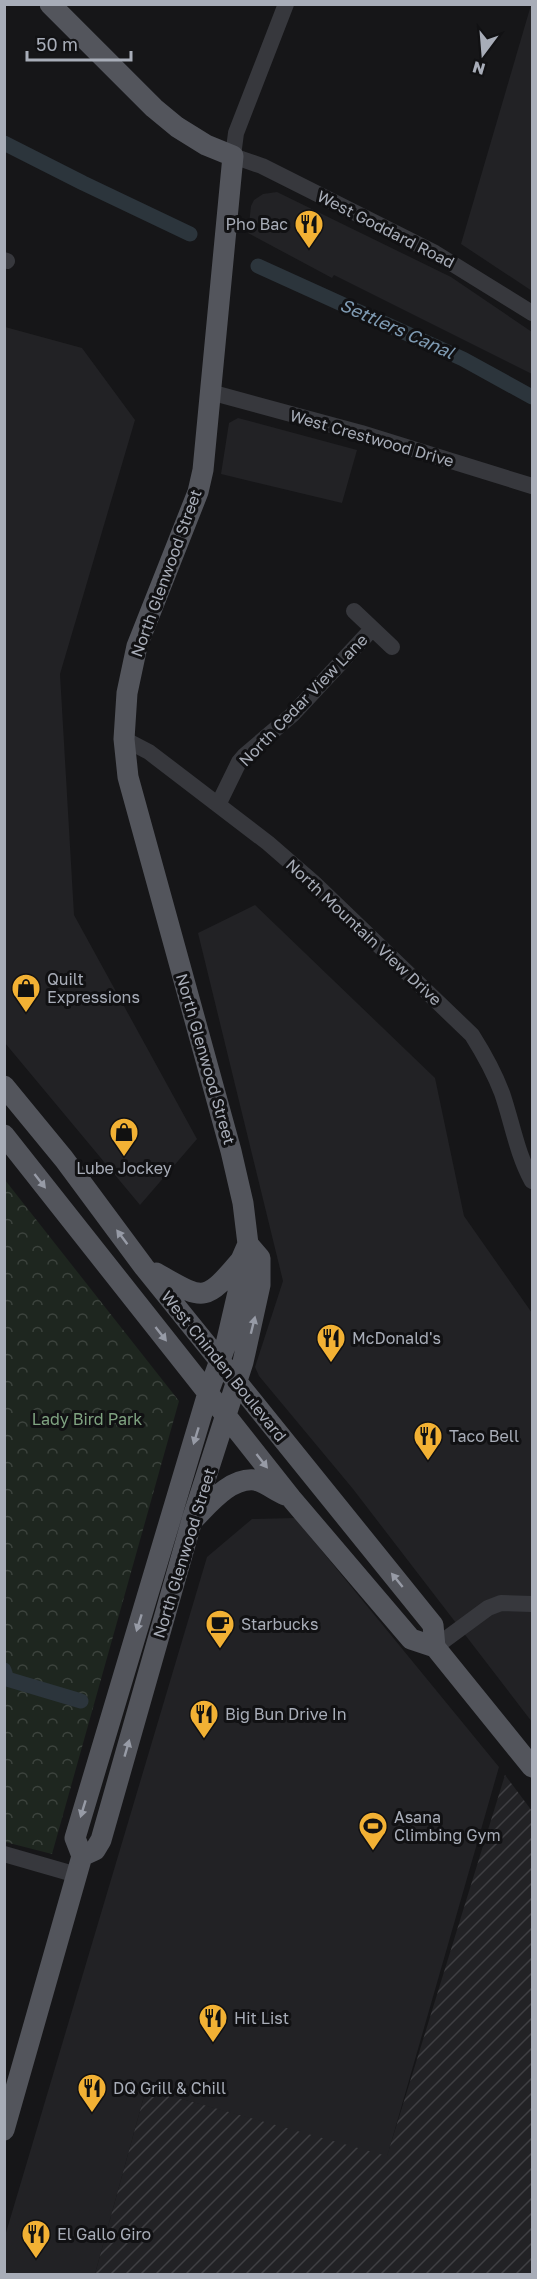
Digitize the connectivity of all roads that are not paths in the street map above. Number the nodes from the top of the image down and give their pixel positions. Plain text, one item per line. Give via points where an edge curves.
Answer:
1 (50, 4) edge
2 (286, 4) edge
3 (233, 156) junction
4 (532, 313) edge
5 (210, 392) junction
6 (532, 486) edge
7 (354, 611) dead end
8 (372, 628) junction
9 (392, 647) dead end
10 (124, 739) junction
11 (218, 805) junction
12 (4, 1086) edge
13 (4, 1135) edge
14 (532, 1181) edge
15 (244, 1252) junction
16 (144, 1267) junction
17 (220, 1360) junction
18 (237, 1381) junction
19 (208, 1394) junction
20 (226, 1415) junction
21 (291, 1498) junction
22 (192, 1520) junction
23 (532, 1604) edge
24 (435, 1647) junction
25 (532, 1767) edge
26 (4, 1854) edge
27 (79, 1866) junction
28 (4, 2130) edge

1 - 3 main road via 154,108 206,145
2 - 3 street, North Glenwood Street via 236,133
3 - 4 street, West Goddard Road via 262,166 435,253
3 - 5 main road, North Glenwood Street
5 - 6 street, West Crestwood Drive
5 - 10 main road, North Glenwood Street via 198,492 136,646
7 - 8 street, North Cedar View Lane
8 - 9 street, North Cedar View Lane
8 - 11 street, North Cedar View Lane via 292,715 245,755
10 - 11 street, North Mountain View Drive via 149,752
10 - 15 main road, North Glenwood Street via 128,777 233,1159 243,1203
11 - 14 street, North Mountain View Drive via 314,883 472,1035 498,1083
16 -> 12 main road, West Chinden Boulevard
13 -> 19 main road, West Chinden Boulevard
15 - 16 main road via 222,1284 205,1294 192,1294
15 - 17 main road, North Glenwood Street
18 -> 15 main road, North Glenwood Street via 260,1285 260,1258
16 - 17 main road, West Chinden Boulevard
17 - 18 main road, West Chinden Boulevard
17 - 19 main road, North Glenwood Street
18 - 20 main road, North Glenwood Street
24 -> 18 main road, West Chinden Boulevard via 434,1626
19 - 20 main road, West Chinden Boulevard
19 -> 27 main road, North Glenwood Street via 75,1838
20 -> 21 main road, West Chinden Boulevard
20 - 22 main road, North Glenwood Street
21 - 22 main road via 256,1480 241,1481 222,1492
21 - 24 main road, West Chinden Boulevard via 411,1639
27 -> 22 main road, North Glenwood Street via 101,1840
23 - 24 street via 488,1608
24 - 25 main road, West Chinden Boulevard
26 - 27 street
27 - 28 main road, North Glenwood Street

